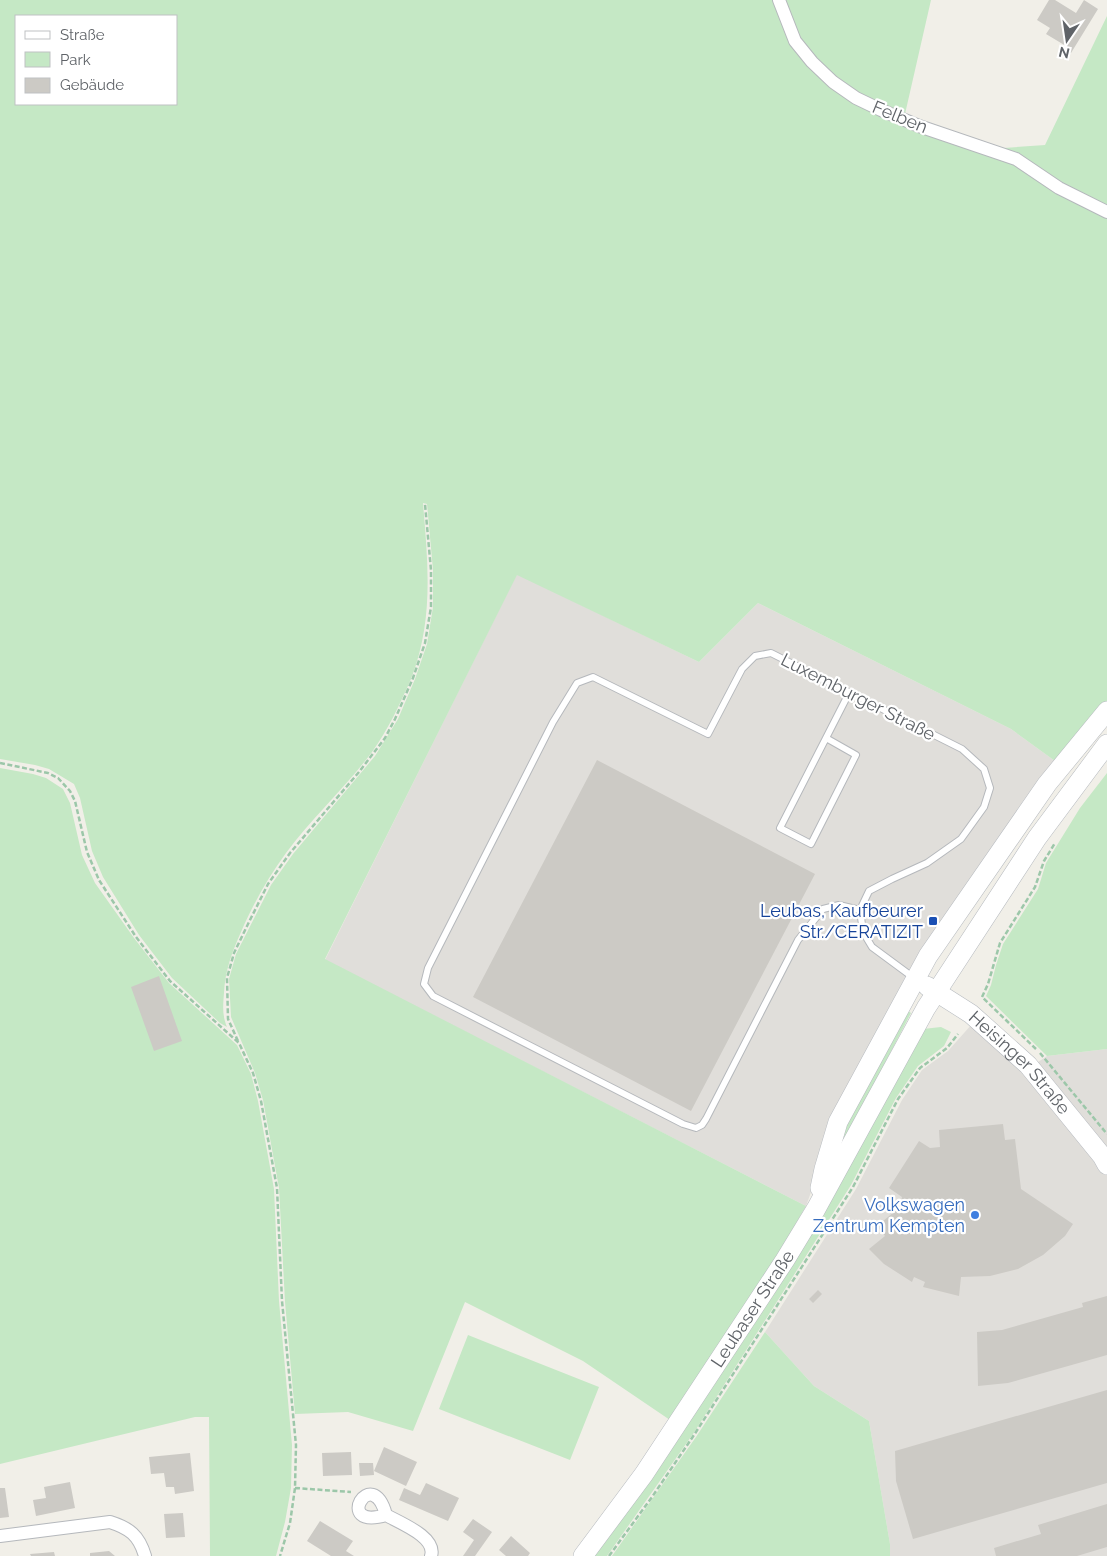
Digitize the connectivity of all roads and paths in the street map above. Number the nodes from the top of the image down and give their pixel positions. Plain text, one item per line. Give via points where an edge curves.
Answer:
1 (779, 0) edge
2 (1107, 212) edge
3 (425, 504) dead end
4 (849, 692) junction
5 (1107, 712) edge
6 (826, 738) junction
7 (1107, 744) edge
8 (0, 763) edge
9 (1058, 838) dead end
10 (860, 910) junction
11 (915, 978) junction
12 (937, 992) junction
13 (982, 997) dead end
14 (238, 1043) junction
15 (1107, 1165) edge
16 (816, 1209) junction
17 (295, 1488) junction
18 (364, 1497) junction
19 (386, 1515) junction
20 (0, 1536) edge
21 (145, 1556) edge
22 (280, 1556) edge
23 (431, 1556) edge
24 (583, 1556) edge

1 - 2 street, Felben via 795,41 833,82 856,98 919,126 1016,159 1059,188
3 - 14 path via 431,607 425,644 385,738 290,853 268,884 248,922 227,978 228,1019
4 - 6 lane
4 - 10 lane, Luxemburger Straße via 962,750 984,769 990,788 984,807 961,838 927,863 869,891
4 - 10 lane, Luxemburger Straße via 771,653 755,656 742,669 708,734 593,676 577,683 553,722 428,968 424,984 433,996 696,1128 706,1119 798,940 823,909 839,905
5 - 11 main road via 1047,784
6 - 6 lane via 780,828 811,844 856,755
7 - 12 main road, Leubaser Straße via 1037,838
8 - 14 path via 48,773 66,785 75,801 87,852 99,880 136,937 170,981
9 - 13 path via 1044,861 1035,887 1000,943
10 - 11 lane via 863,932 872,947
11 - 12 main road, Heisinger Straße
11 - 16 main road via 838,1122
12 - 15 main road, Heisinger Straße via 971,1014 1028,1065
12 - 16 main road, Leubaser Straße
14 - 17 path via 253,1073 261,1101 277,1188 282,1301 296,1445
16 - 24 main road, Leubaser Straße via 649,1466
17 - 18 path via 358,1493
17 - 22 path via 290,1523
18 - 19 street via 376,1496
18 - 19 street via 358,1507 360,1513 371,1518
19 - 23 street via 430,1542
20 - 21 street via 110,1522 126,1527 135,1536

